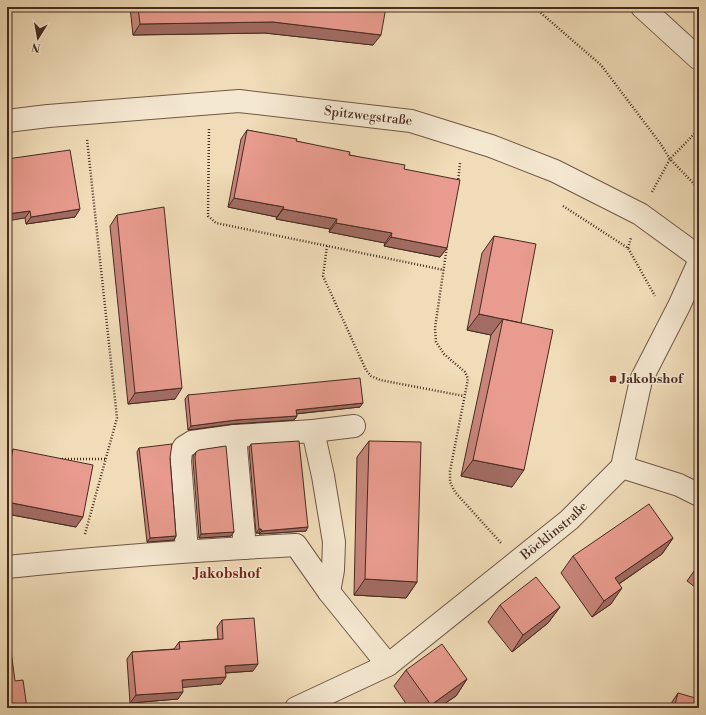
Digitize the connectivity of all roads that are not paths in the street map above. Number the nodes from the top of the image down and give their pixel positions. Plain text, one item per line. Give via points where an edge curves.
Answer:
1 (642, 7) edge
2 (699, 59) edge
3 (7, 121) edge
4 (699, 257) edge
5 (699, 262) edge
6 (354, 426) dead end
7 (313, 431) junction
8 (235, 436) junction
9 (622, 467) junction
10 (699, 495) edge
11 (245, 548) junction
12 (187, 551) junction
13 (7, 567) edge
14 (329, 592) junction
15 (388, 665) junction
16 (296, 708) edge

1 - 2 street
3 - 4 street, Spitzwegstraße via 239,101 410,121 491,146 555,170 640,214
5 - 9 street via 641,380
6 - 7 street
7 - 8 street
7 - 14 street via 334,542
8 - 11 street
8 - 12 street via 192,442 181,452
9 - 10 street via 679,485
9 - 15 street, Böcklinstraße via 569,520
11 - 12 street
11 - 14 street via 296,545
12 - 13 street
14 - 15 street
15 - 16 street, Böcklinstraße

